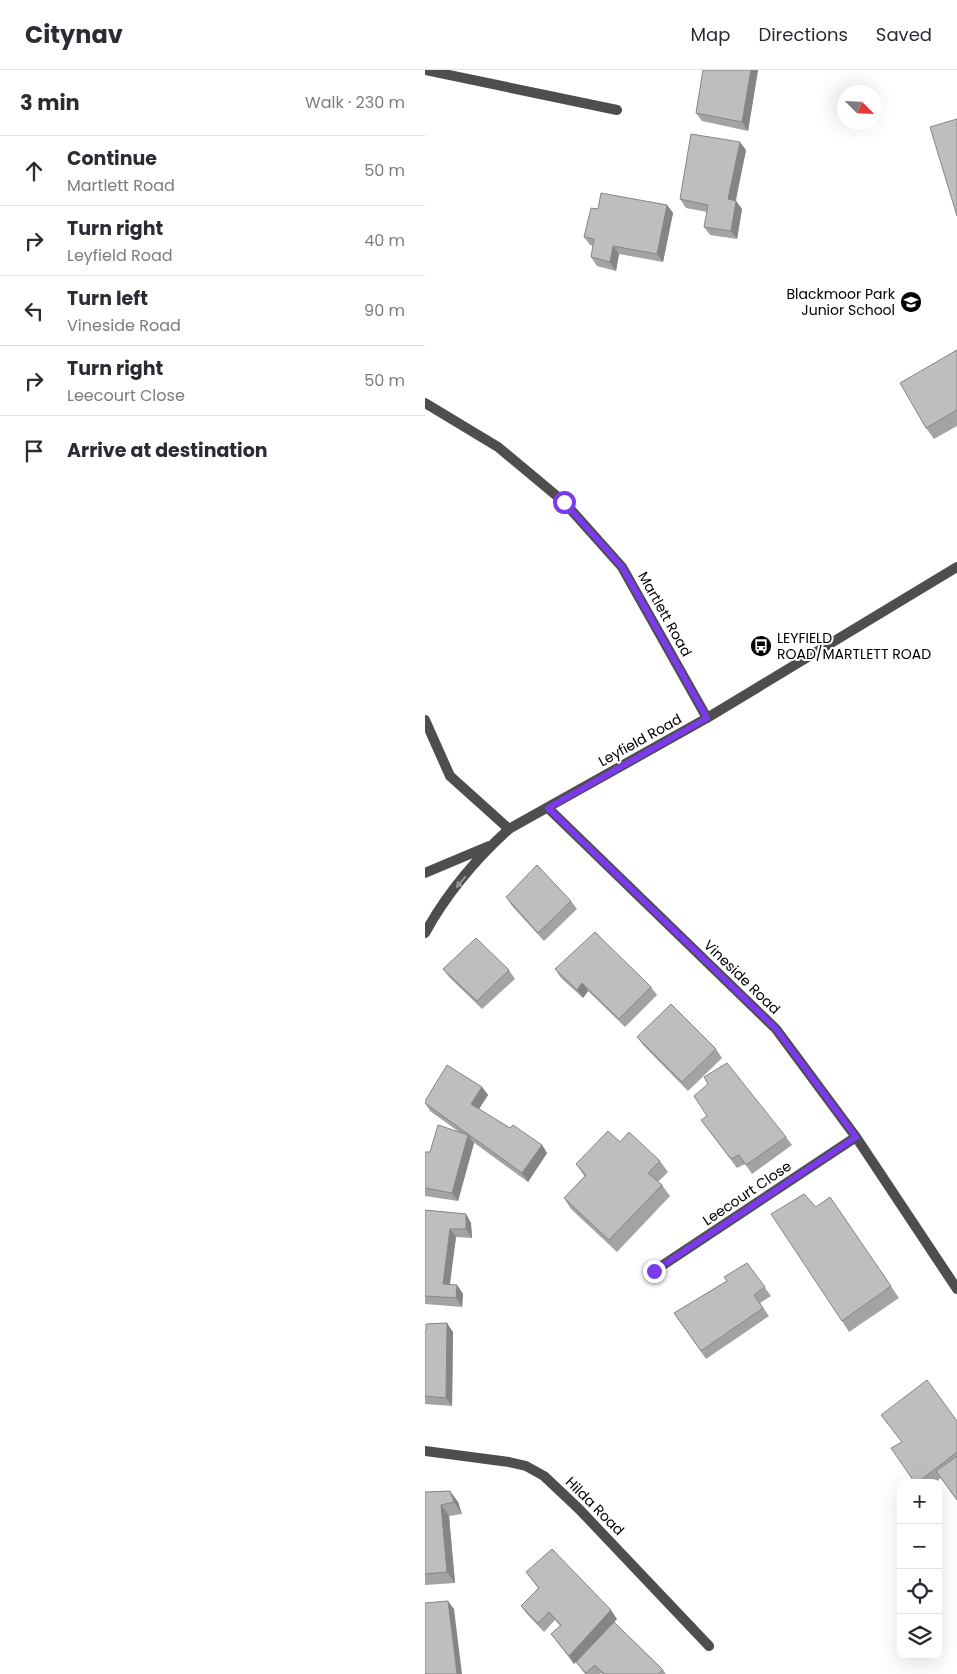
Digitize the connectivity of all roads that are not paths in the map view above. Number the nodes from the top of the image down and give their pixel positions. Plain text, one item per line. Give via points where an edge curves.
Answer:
1 (425, 70) edge
2 (617, 110) dead end
3 (425, 403) edge
4 (957, 567) edge
5 (707, 718) junction
6 (425, 720) edge
7 (548, 808) junction
8 (509, 829) junction
9 (492, 845) junction
10 (425, 873) edge
11 (425, 933) edge
12 (856, 1137) junction
13 (654, 1271) dead end
14 (957, 1289) edge
15 (425, 1451) edge
16 (709, 1646) dead end

1 - 2 street
3 - 5 street, Martlett Road via 498,447 564,502 616,560
4 - 5 street, Leyfield Road
5 - 7 street, Leyfield Road
6 - 8 street via 451,776
7 - 8 street, Leyfield Road
7 - 12 street, Vineside Road via 776,1029
8 - 9 street, Leyfield Road
9 - 10 street, Leyfield Road
9 -> 11 street, Leyfield Road via 446,900
12 - 13 street, Leecourt Close
12 - 14 street, Vineside Road
15 - 16 street, Hilda Road via 509,1462 526,1466 544,1476

